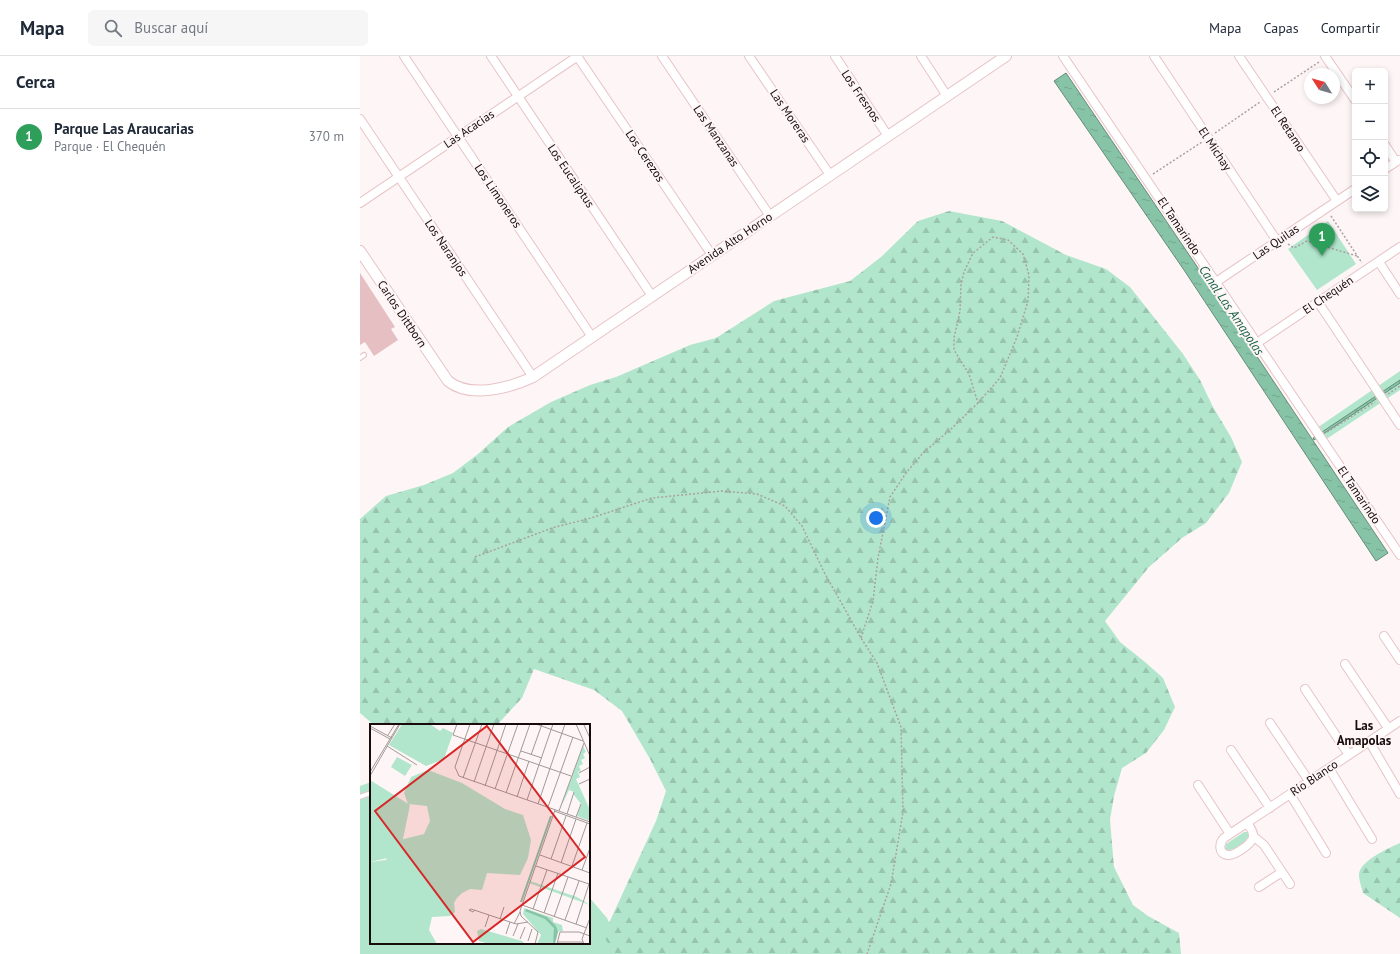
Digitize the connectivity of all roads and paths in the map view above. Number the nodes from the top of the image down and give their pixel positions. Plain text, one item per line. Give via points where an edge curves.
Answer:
1 (404, 56) edge
2 (491, 56) edge
3 (578, 56) edge
4 (662, 56) edge
5 (749, 56) edge
6 (835, 56) edge
7 (921, 56) edge
8 (1006, 56) edge
9 (1063, 56) edge
10 (1154, 56) edge
11 (1239, 56) edge
12 (1326, 56) edge
13 (1352, 95) edge
14 (947, 96) junction
15 (518, 97) junction
16 (1267, 97) junction
17 (360, 118) edge
18 (888, 136) junction
19 (458, 137) junction
20 (1208, 137) junction
21 (1388, 149) edge
22 (1398, 161) edge
23 (1388, 167) edge
24 (830, 175) junction
25 (399, 177) junction
26 (1146, 178) junction
27 (1352, 191) edge
28 (1337, 201) junction
29 (360, 203) edge
30 (1326, 209) junction
31 (770, 216) junction
32 (1281, 239) junction
33 (1400, 247) edge
34 (360, 251) edge
35 (712, 255) junction
36 (1357, 256) junction
37 (1378, 262) junction
38 (1367, 269) junction
39 (1216, 282) junction
40 (1400, 294) edge
41 (652, 296) junction
42 (1318, 302) junction
43 (592, 337) junction
44 (1257, 343) junction
45 (445, 377) joint
46 (533, 377) junction
47 (1400, 386) edge
48 (1382, 398) junction
49 (978, 402) junction
50 (1400, 425) edge
51 (1320, 437) junction
52 (1400, 555) edge
53 (476, 557) dead end
54 (1384, 636) dead end
55 (861, 638) junction
56 (1400, 660) edge
57 (1345, 664) dead end
58 (1305, 689) dead end
59 (1400, 721) edge
60 (1270, 723) dead end
61 (1388, 728) junction
62 (1369, 741) junction
63 (1231, 750) dead end
64 (1349, 755) junction
65 (1329, 768) junction
66 (1309, 781) junction
67 (1198, 785) dead end
68 (368, 794) dead end
69 (1290, 794) junction
70 (1400, 794) edge
71 (360, 797) edge
72 (1270, 808) junction
73 (1247, 823) junction
74 (1230, 834) junction
75 (1254, 836) junction
76 (1372, 839) dead end
77 (1326, 853) dead end
78 (1282, 872) junction
79 (1290, 884) dead end
80 (1259, 887) dead end
81 (868, 954) edge

1 - 19 street, Los Limoneros
2 - 15 street, Los Eucaliptus
3 - 15 street, Las Acacias
3 - 35 street, Los Cerezos
4 - 31 street, Las Manzanas
5 - 24 street, Las Moreras
6 - 18 street, Los Fresnos
7 - 14 street
8 - 14 street, Avenida Alto Horno
9 - 26 street, El Tamarindo
10 - 20 street, El Michay
11 - 16 street, El Retamo
12 - 13 street
12 - 16 path
14 - 18 street, Avenida Alto Horno
15 - 19 street, Las Acacias
15 - 41 street, Los Eucaliptus
16 - 20 path
16 - 28 street, El Retamo
17 - 25 street, Los Naranjos
18 - 24 street, Avenida Alto Horno
19 - 25 street, Las Acacias
19 - 43 street, Los Limoneros
20 - 26 path
20 - 32 street, El Michay
21 - 22 street
22 - 23 street
24 - 31 street, Avenida Alto Horno
25 - 29 street, Las Acacias
25 - 46 street, Los Naranjos
26 - 39 street, El Tamarindo
27 - 28 street, Las Quilas
28 - 30 street, Las Quilas
30 - 32 street, Las Quilas
30 - 36 path
31 - 35 street, Avenida Alto Horno
32 - 36 path via 1294,248 1307,241
32 - 39 street, Las Quilas
33 - 37 street, El Chequén
34 - 45 street, Carlos Dittborn
35 - 41 street, Avenida Alto Horno
36 - 38 path
37 - 38 street, El Chequén
37 - 40 street
38 - 42 street, El Chequén
39 - 44 street, El Tamarindo
41 - 43 street, Avenida Alto Horno
42 - 44 street, El Chequén
42 - 48 street
43 - 46 street, Avenida Alto Horno
44 - 51 street, El Tamarindo
45 - 46 street, Avenida Alto Horno via 460,388 483,390 504,388
47 - 48 path
48 - 50 street
48 - 51 path
49 - 49 path via 1000,378 1028,301 1029,275 1023,254 1008,240 993,237 973,253 964,272 954,338 954,350 969,374
49 - 55 path via 951,430 923,453 890,497 878,558 873,601
51 - 52 street, El Tamarindo
53 - 55 path via 552,528 652,498 722,491 757,494 785,506 802,526
54 - 56 street
55 - 81 path via 877,663 901,727 903,797 892,884
57 - 61 street
58 - 64 street
59 - 61 street, Río Blanco
60 - 66 street
61 - 62 street, Río Blanco
62 - 64 street, Río Blanco
62 - 70 street
63 - 72 street
64 - 65 street, Río Blanco
65 - 66 street, Río Blanco
65 - 76 street
66 - 69 street, Río Blanco
67 - 74 street
68 - 71 lane
69 - 72 street, Río Blanco
69 - 77 street
72 - 73 street, Río Blanco
73 - 74 street, Río Blanco
73 - 75 street
74 - 75 street via 1220,844 1222,851 1228,855 1235,854 1249,844
75 - 78 street via 1264,844
78 - 79 street
78 - 80 street

